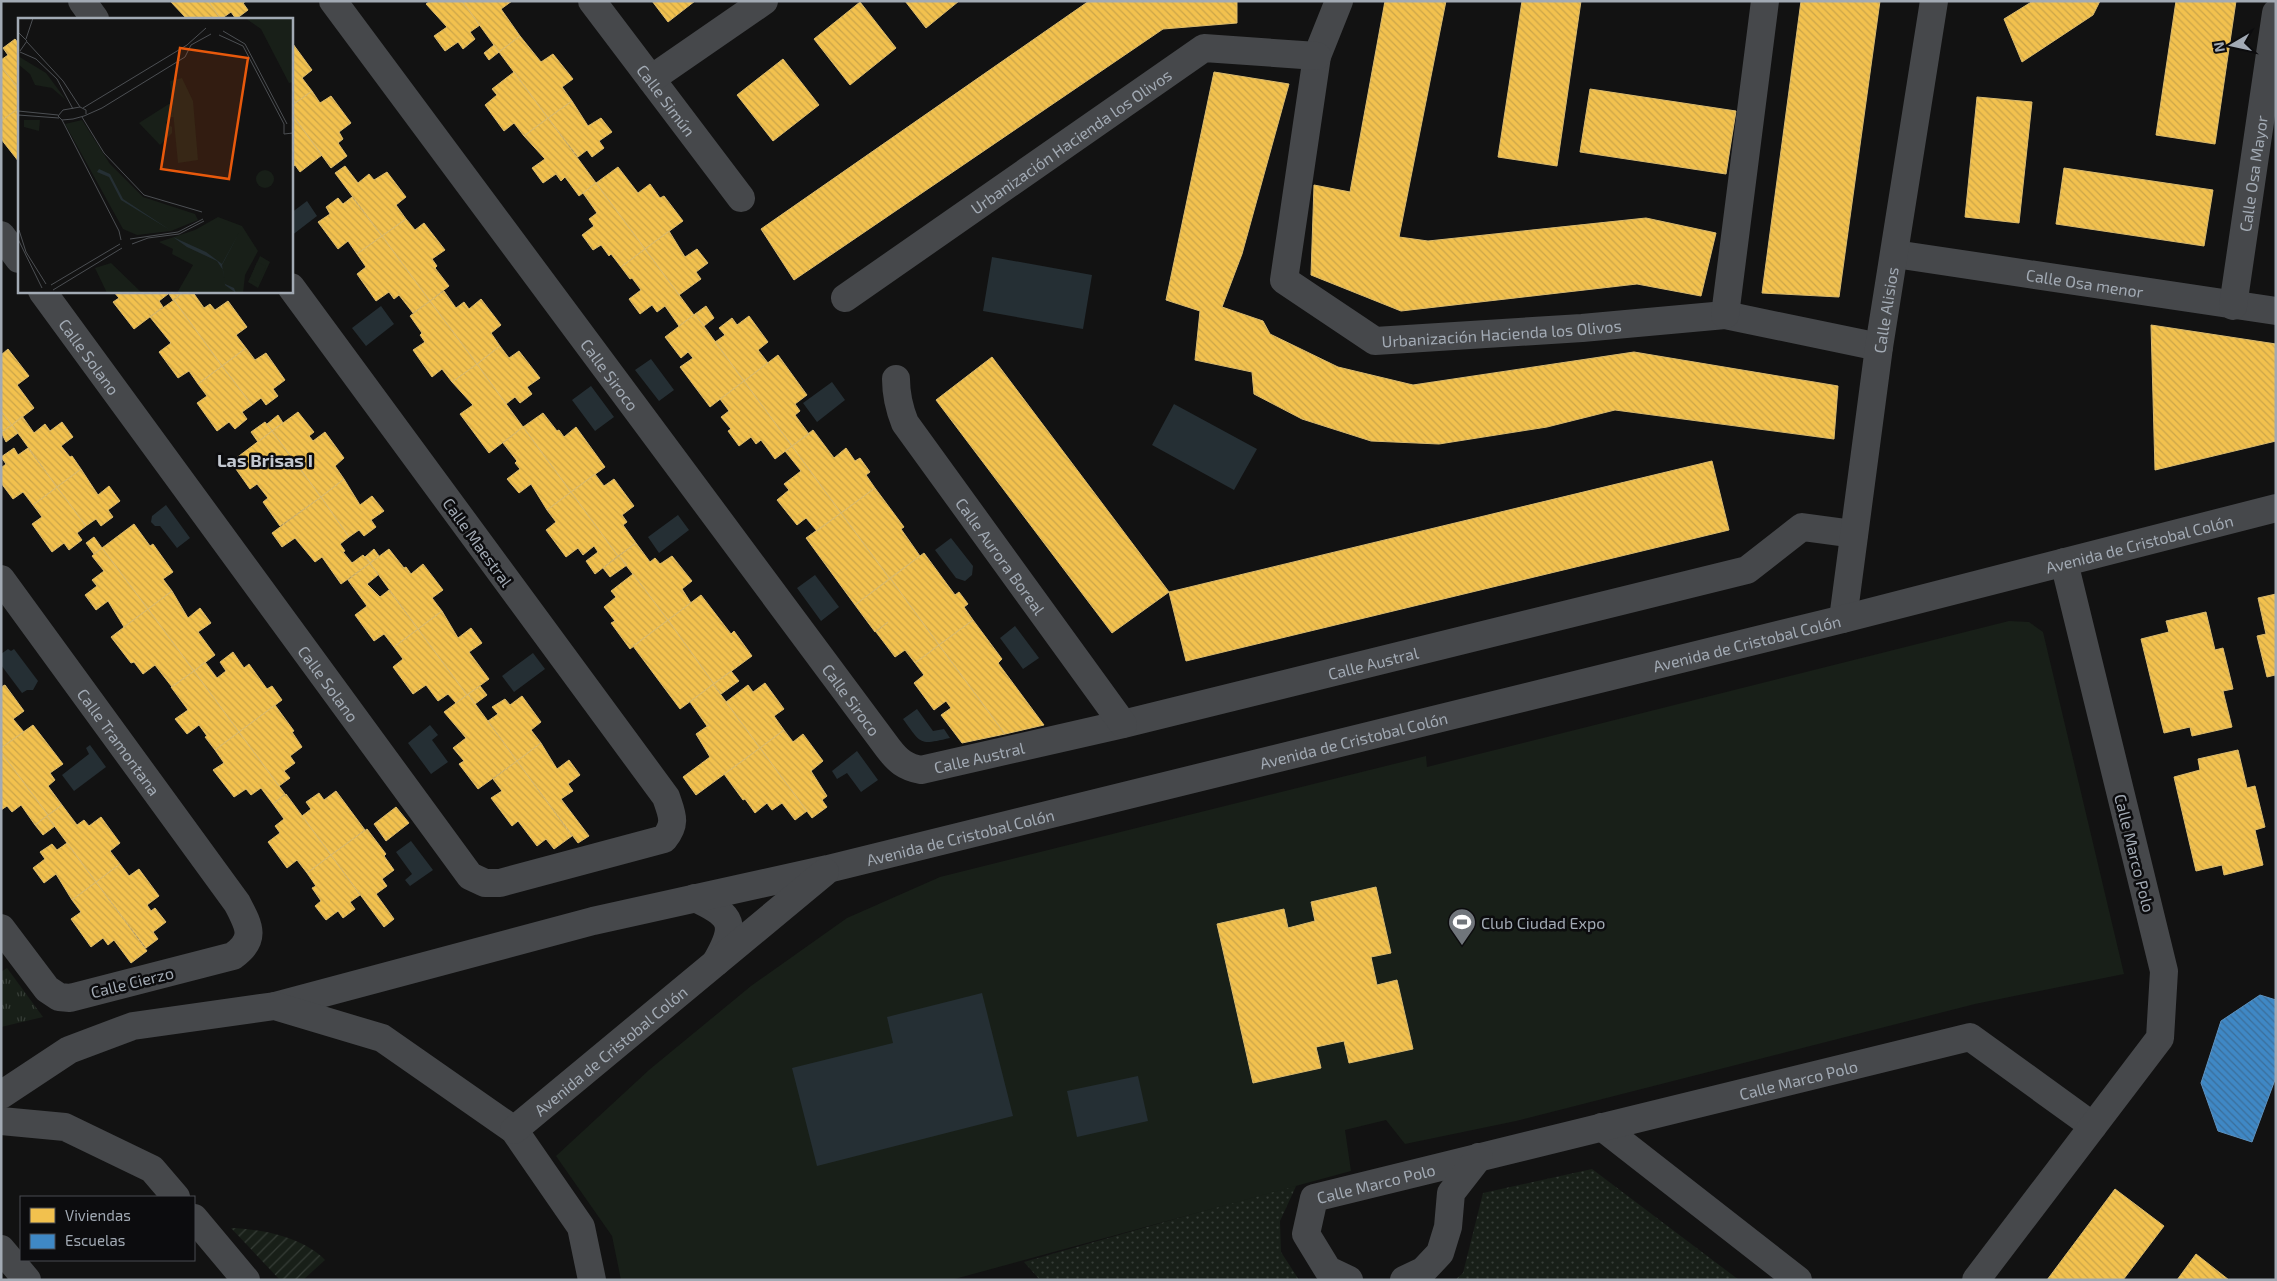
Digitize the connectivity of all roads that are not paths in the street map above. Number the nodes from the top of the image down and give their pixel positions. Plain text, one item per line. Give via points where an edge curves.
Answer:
1 (82, 1) edge
2 (333, 1) edge
3 (592, 1) edge
4 (764, 1) edge
5 (1339, 1) edge
6 (1765, 1) edge
7 (1934, 1) edge
8 (2276, 13) edge
9 (93, 18) edge
10 (1317, 56) junction
11 (651, 79) junction
12 (741, 198) dead end
13 (1, 235) edge
14 (1895, 254) junction
15 (18, 258) edge
16 (292, 288) edge
17 (43, 292) edge
18 (845, 298) dead end
19 (2234, 306) junction
20 (2276, 311) edge
21 (1725, 315) junction
22 (1879, 346) junction
23 (896, 379) dead end
24 (2276, 508) edge
25 (1854, 534) junction
26 (2064, 562) junction
27 (1, 579) edge
28 (1843, 619) junction
29 (1123, 724) junction
30 (888, 748) joint
31 (666, 797) joint
32 (828, 869) junction
33 (695, 898) junction
34 (237, 903) joint
35 (1, 928) edge
36 (715, 964) junction
37 (275, 1006) junction
38 (1, 1095) edge
39 (1, 1121) edge
40 (2093, 1126) junction
41 (1602, 1127) junction
42 (514, 1130) junction
43 (1479, 1157) junction
44 (175, 1196) edge
45 (195, 1219) edge
46 (1, 1249) edge
47 (26, 1280) edge
48 (246, 1280) edge
49 (592, 1280) edge
50 (1349, 1280) edge
51 (1404, 1280) edge
52 (1798, 1280) edge
53 (1976, 1280) edge

1 - 9 street
2 - 30 street, Calle Siroco
3 - 11 street, Calle Simún
4 - 11 street
5 - 10 street, Urbanización Hacienda los Olivos
6 - 21 street
7 - 14 street, Calle Alisios
8 - 19 street, Calle Osa Mayor
10 - 18 street, Urbanización Hacienda los Olivos via 1204,48
10 - 21 street, Urbanización Hacienda los Olivos via 1284,280 1375,341
11 - 12 street, Calle Simún
13 - 15 street
14 - 19 street, Calle Osa menor
14 - 22 street, Calle Alisios
16 - 31 street, Calle Maestral
17 - 31 street, Calle Solano via 470,876 485,883 500,883 664,839 672,828 672,814
19 - 20 street, Calle Osa menor
21 - 22 street, Urbanización Hacienda los Olivos
22 - 25 street, Calle Alisios
23 - 29 street, Calle Aurora Boreal via 899,408 905,423
24 - 26 street, Avenida de Cristobal Colón
25 - 28 street, Calle Alisios
25 - 29 street, Calle Austral via 1802,528 1747,570
26 - 28 street, Avenida de Cristobal Colón
26 - 40 street, Calle Marco Polo via 2164,971 2160,1038
27 - 34 street, Calle Tramontana
28 - 32 street, Avenida de Cristobal Colón
29 - 30 street, Calle Austral via 921,770 909,768 898,761
32 - 33 street
32 - 36 street, Avenida de Cristobal Colón
33 - 36 street via 717,908 727,920 729,939
33 - 37 street via 593,921
34 - 35 street, Calle Cierzo via 246,920 249,936 245,947 232,956 70,998 59,997 47,989
36 - 42 street, Avenida de Cristobal Colón
37 - 38 street via 133,1026 69,1050
37 - 42 street via 382,1038
39 - 44 street via 66,1127 152,1168
40 - 41 street, Calle Marco Polo via 1970,1037
40 - 53 street, Calle Marco Polo
41 - 43 street, Calle Marco Polo
41 - 52 street
42 - 49 street via 581,1227
43 - 50 street, Calle Marco Polo via 1314,1198 1306,1234 1328,1270
43 - 51 street, Calle Marco Polo via 1451,1192 1448,1227 1440,1252 1423,1271
45 - 48 street
46 - 47 street

